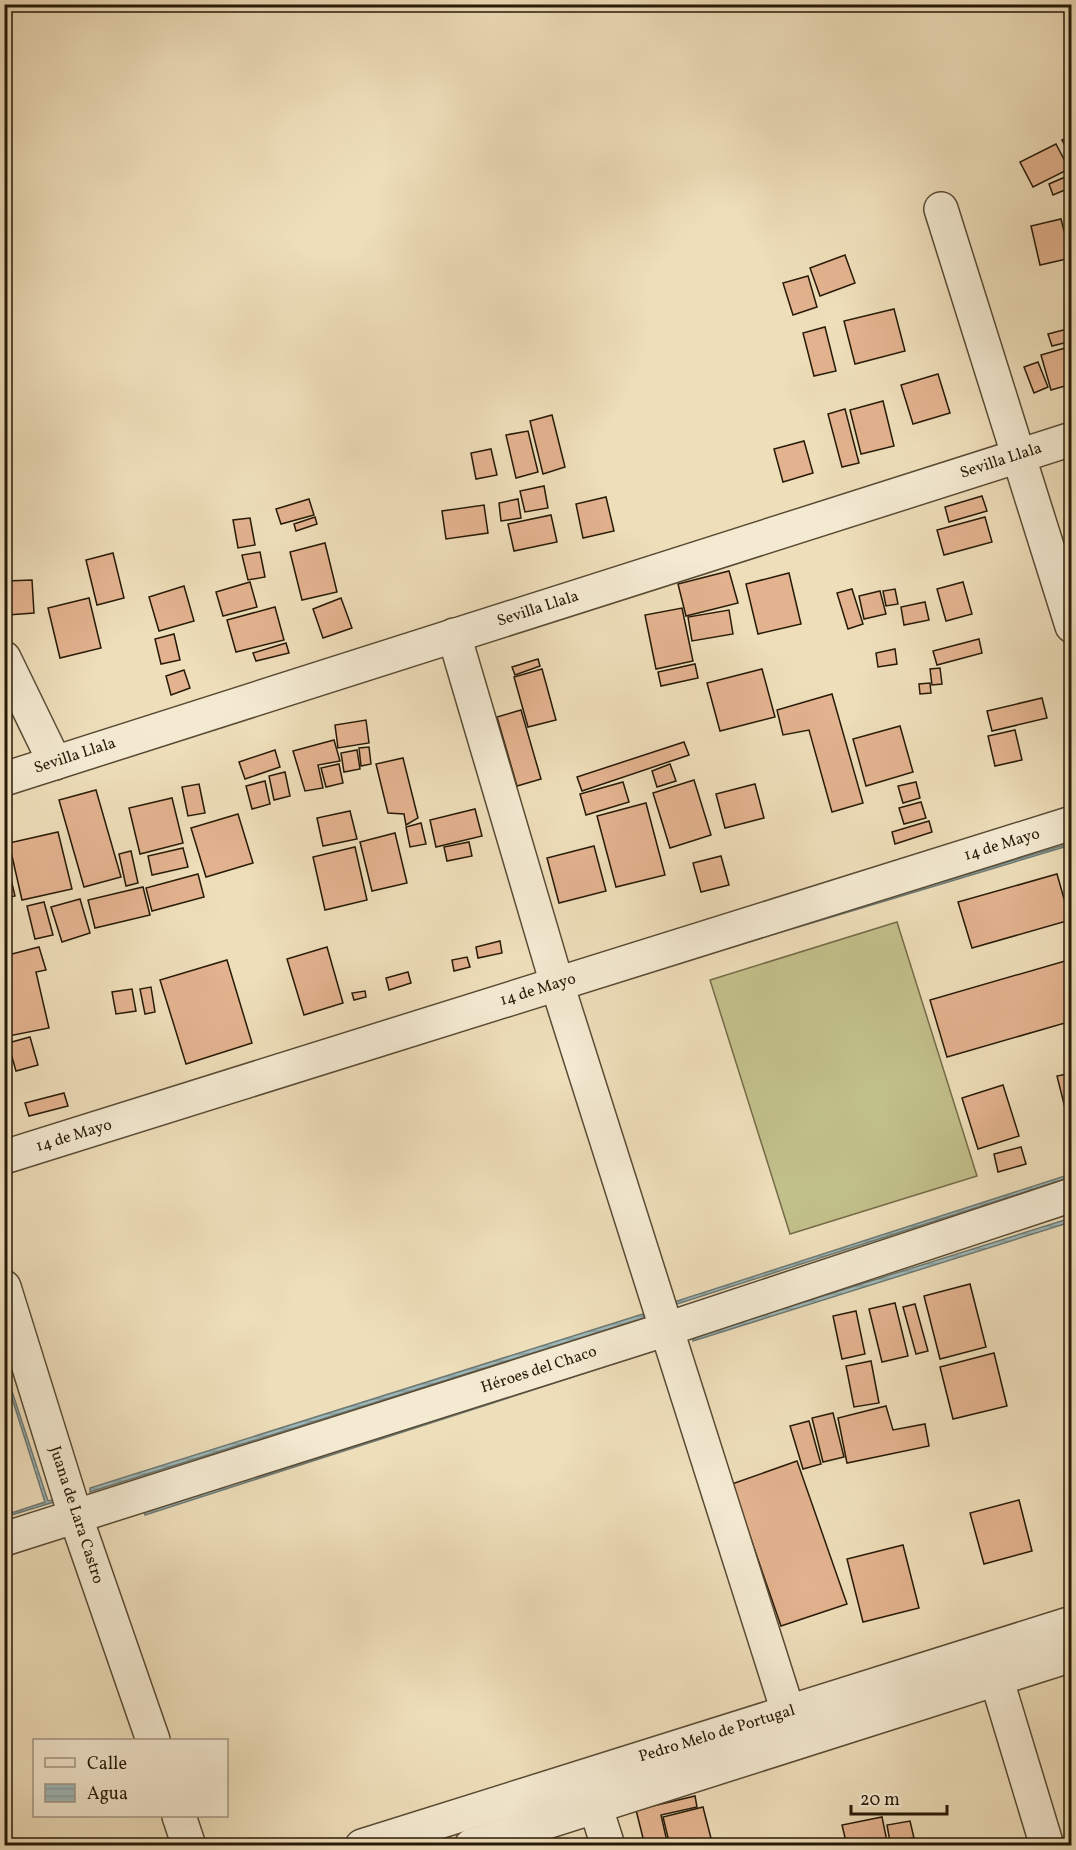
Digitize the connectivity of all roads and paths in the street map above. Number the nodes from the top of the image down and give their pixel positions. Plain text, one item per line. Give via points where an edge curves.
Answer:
1 (940, 209) dead end
2 (1071, 439) edge
3 (1018, 456) junction
4 (1071, 626) edge
5 (453, 635) junction
6 (4, 658) edge
7 (55, 763) junction
8 (4, 779) edge
9 (1071, 823) edge
10 (557, 984) junction
11 (4, 1157) edge
12 (1071, 1195) edge
13 (4, 1287) edge
14 (667, 1329) junction
15 (76, 1518) junction
16 (4, 1539) edge
17 (1071, 1623) edge
18 (1071, 1655) edge
19 (992, 1664) junction
20 (793, 1727) junction
21 (153, 1739) edge
22 (590, 1791) junction
23 (180, 1817) edge
24 (189, 1845) edge
25 (362, 1845) edge
26 (471, 1845) edge
27 (608, 1845) edge
28 (1047, 1845) edge

1 - 3 street
2 - 3 street, Sevilla Llala
3 - 4 street
3 - 5 street, Sevilla Llala
5 - 7 street, Sevilla Llala
5 - 10 street
6 - 7 street
7 - 8 street, Sevilla Llala
9 - 10 street, 14 de Mayo
10 - 11 street, 14 de Mayo
10 - 14 street
12 - 14 street, Héroes del Chaco
13 - 15 street, Juana de Lara Castro
14 - 15 street, Héroes del Chaco
14 - 20 street
15 - 16 street, Héroes del Chaco
15 - 21 street, Juana de Lara Castro
17 - 19 street, Pedro Melo de Portugal
18 - 19 street, Pedro Melo de Portugal
19 - 20 street, Pedro Melo de Portugal
19 - 28 street
20 - 22 street, Pedro Melo de Portugal
22 - 25 street, Pedro Melo de Portugal
22 - 26 street, Pedro Melo de Portugal
22 - 27 street
23 - 24 street

